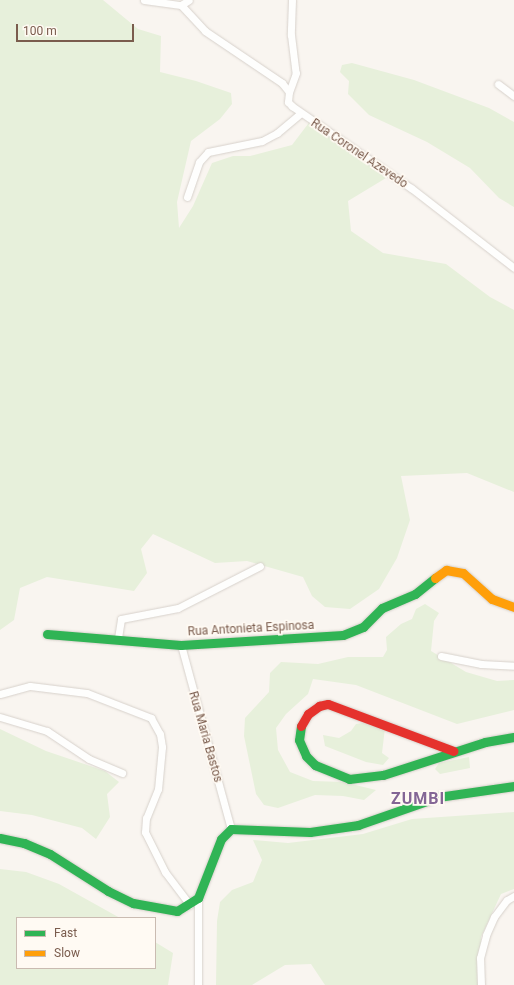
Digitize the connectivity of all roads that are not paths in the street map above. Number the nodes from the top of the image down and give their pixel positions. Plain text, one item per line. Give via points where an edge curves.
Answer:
1 (144, 0) edge
2 (189, 0) edge
3 (292, 0) edge
4 (181, 5) junction
5 (498, 84) dead end
6 (289, 92) junction
7 (514, 96) edge
8 (300, 114) junction
9 (187, 197) dead end
10 (514, 268) edge
11 (260, 566) dead end
12 (514, 607) edge
13 (47, 634) dead end
14 (118, 638) junction
15 (181, 645) junction
16 (441, 656) dead end
17 (514, 666) edge
18 (0, 694) edge
19 (0, 717) edge
20 (514, 737) edge
21 (454, 750) junction
22 (122, 773) dead end
23 (514, 786) edge
24 (231, 829) junction
25 (0, 838) edge
26 (514, 896) edge
27 (198, 898) junction
28 (190, 905) junction
29 (198, 985) edge
30 (481, 985) edge

1 - 4 street
2 - 4 street
3 - 6 street via 291,35 296,73
4 - 6 street via 205,31 282,84
5 - 7 street
6 - 8 street, Rua Coronel Azevedo via 288,102
8 - 9 street via 277,133 262,141 208,152 199,162
8 - 10 street, Rua Coronel Azevedo via 412,188
11 - 14 street via 178,608 121,619
12 - 15 street, Rua Antonieta Espinosa via 492,599 463,573 446,570 415,594 382,608 363,627 343,635
13 - 14 street, Rua Antonieta Espinosa
14 - 15 street, Rua Antonieta Espinosa
15 - 24 street, Rua Maria Bastos
16 - 17 street via 481,664
18 - 28 street via 30,686 87,693 151,718 160,734 162,747 158,789 146,818 145,832 165,872
19 - 22 street via 48,731 89,760
20 - 21 street
21 - 21 street via 328,704 319,706 308,714 301,726 300,740 306,756 314,765 349,779 403,770
23 - 24 street via 438,797 358,825 310,832
24 - 27 street via 220,839
25 - 28 street via 50,854 108,891 133,903 177,911
26 - 30 street via 507,900 494,917 486,935 480,958
27 - 28 street
27 - 29 street

